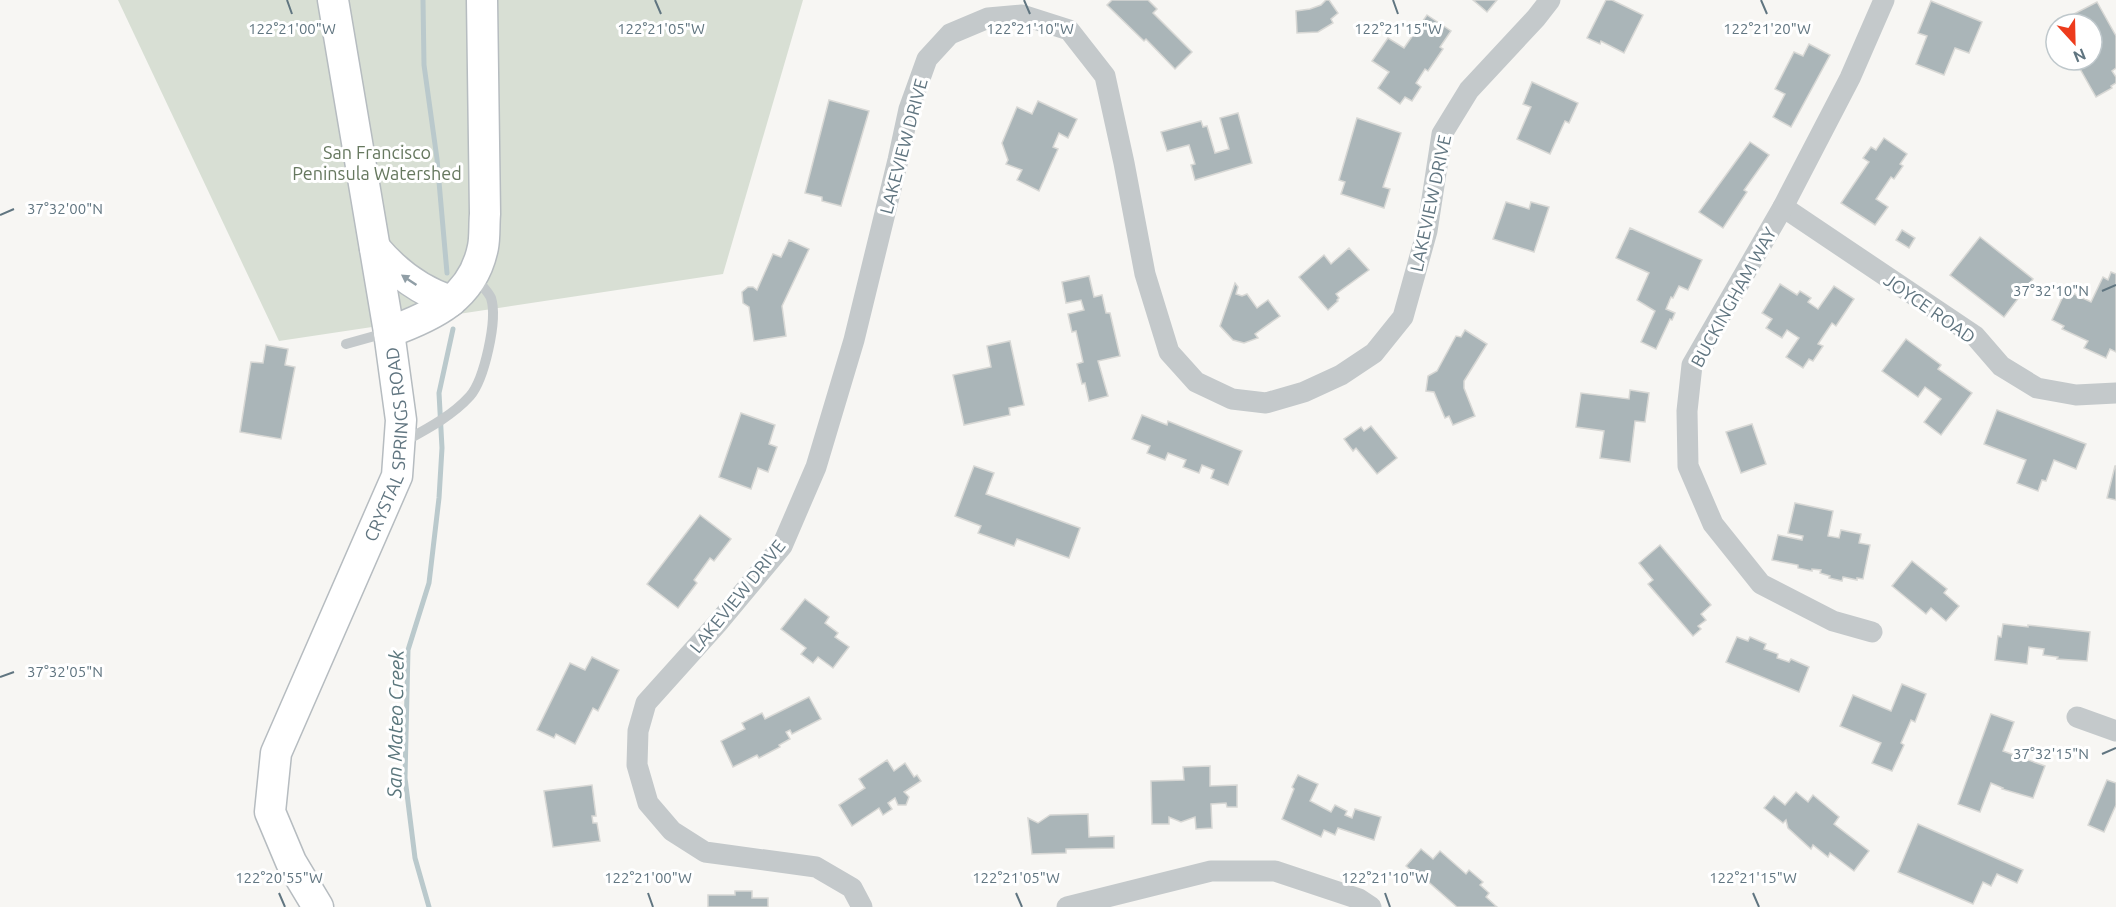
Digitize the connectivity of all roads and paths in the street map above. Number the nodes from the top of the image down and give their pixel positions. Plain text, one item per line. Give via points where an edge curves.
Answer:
1 (333, 0) edge
2 (482, 0) edge
3 (1550, 0) edge
4 (1884, 0) edge
5 (1783, 207) junction
6 (375, 248) junction
7 (474, 276) junction
8 (451, 301) junction
9 (389, 332) junction
10 (346, 344) dead end
11 (2116, 393) edge
12 (410, 438) junction
13 (1872, 632) dead end
14 (2077, 717) dead end
15 (2116, 731) edge
16 (318, 907) edge
17 (862, 907) edge
18 (1067, 907) edge
19 (1371, 907) edge

1 - 6 main road
2 - 7 main road, CRYSTAL SPRINGS ROAD via 485,214 484,246
3 - 17 street, LAKEVIEW DRIVE via 1469,90 1442,134 1427,231 1403,317 1374,353 1341,375 1266,403 1232,399 1196,382 1169,352 1145,274 1105,76 1069,30 1022,15 988,18 950,34 927,59 909,109 847,362 816,467 782,546 646,703 638,731 637,765 648,803 672,831 705,852 816,867 852,888
4 - 5 street, BUCKINGHAM WAY via 1850,78
5 - 11 street, JOYCE ROAD via 1975,336 2001,366 2037,388 2076,395
5 - 13 street, BUCKINGHAM WAY via 1692,365 1687,411 1688,466 1713,524 1761,584 1833,621
8 -> 6 main road via 409,281
6 - 9 main road
7 - 8 main road, CRYSTAL SPRINGS ROAD
7 - 12 lane via 491,298 491,329 481,377 471,395 453,411
8 - 9 main road, CRYSTAL SPRINGS ROAD via 425,318
9 - 10 lane
9 - 12 main road, CRYSTAL SPRINGS ROAD via 401,420
12 - 16 main road, CRYSTAL SPRINGS ROAD via 276,753 270,812 291,862
14 - 15 street
18 - 19 street via 1211,871 1275,871 1359,899

